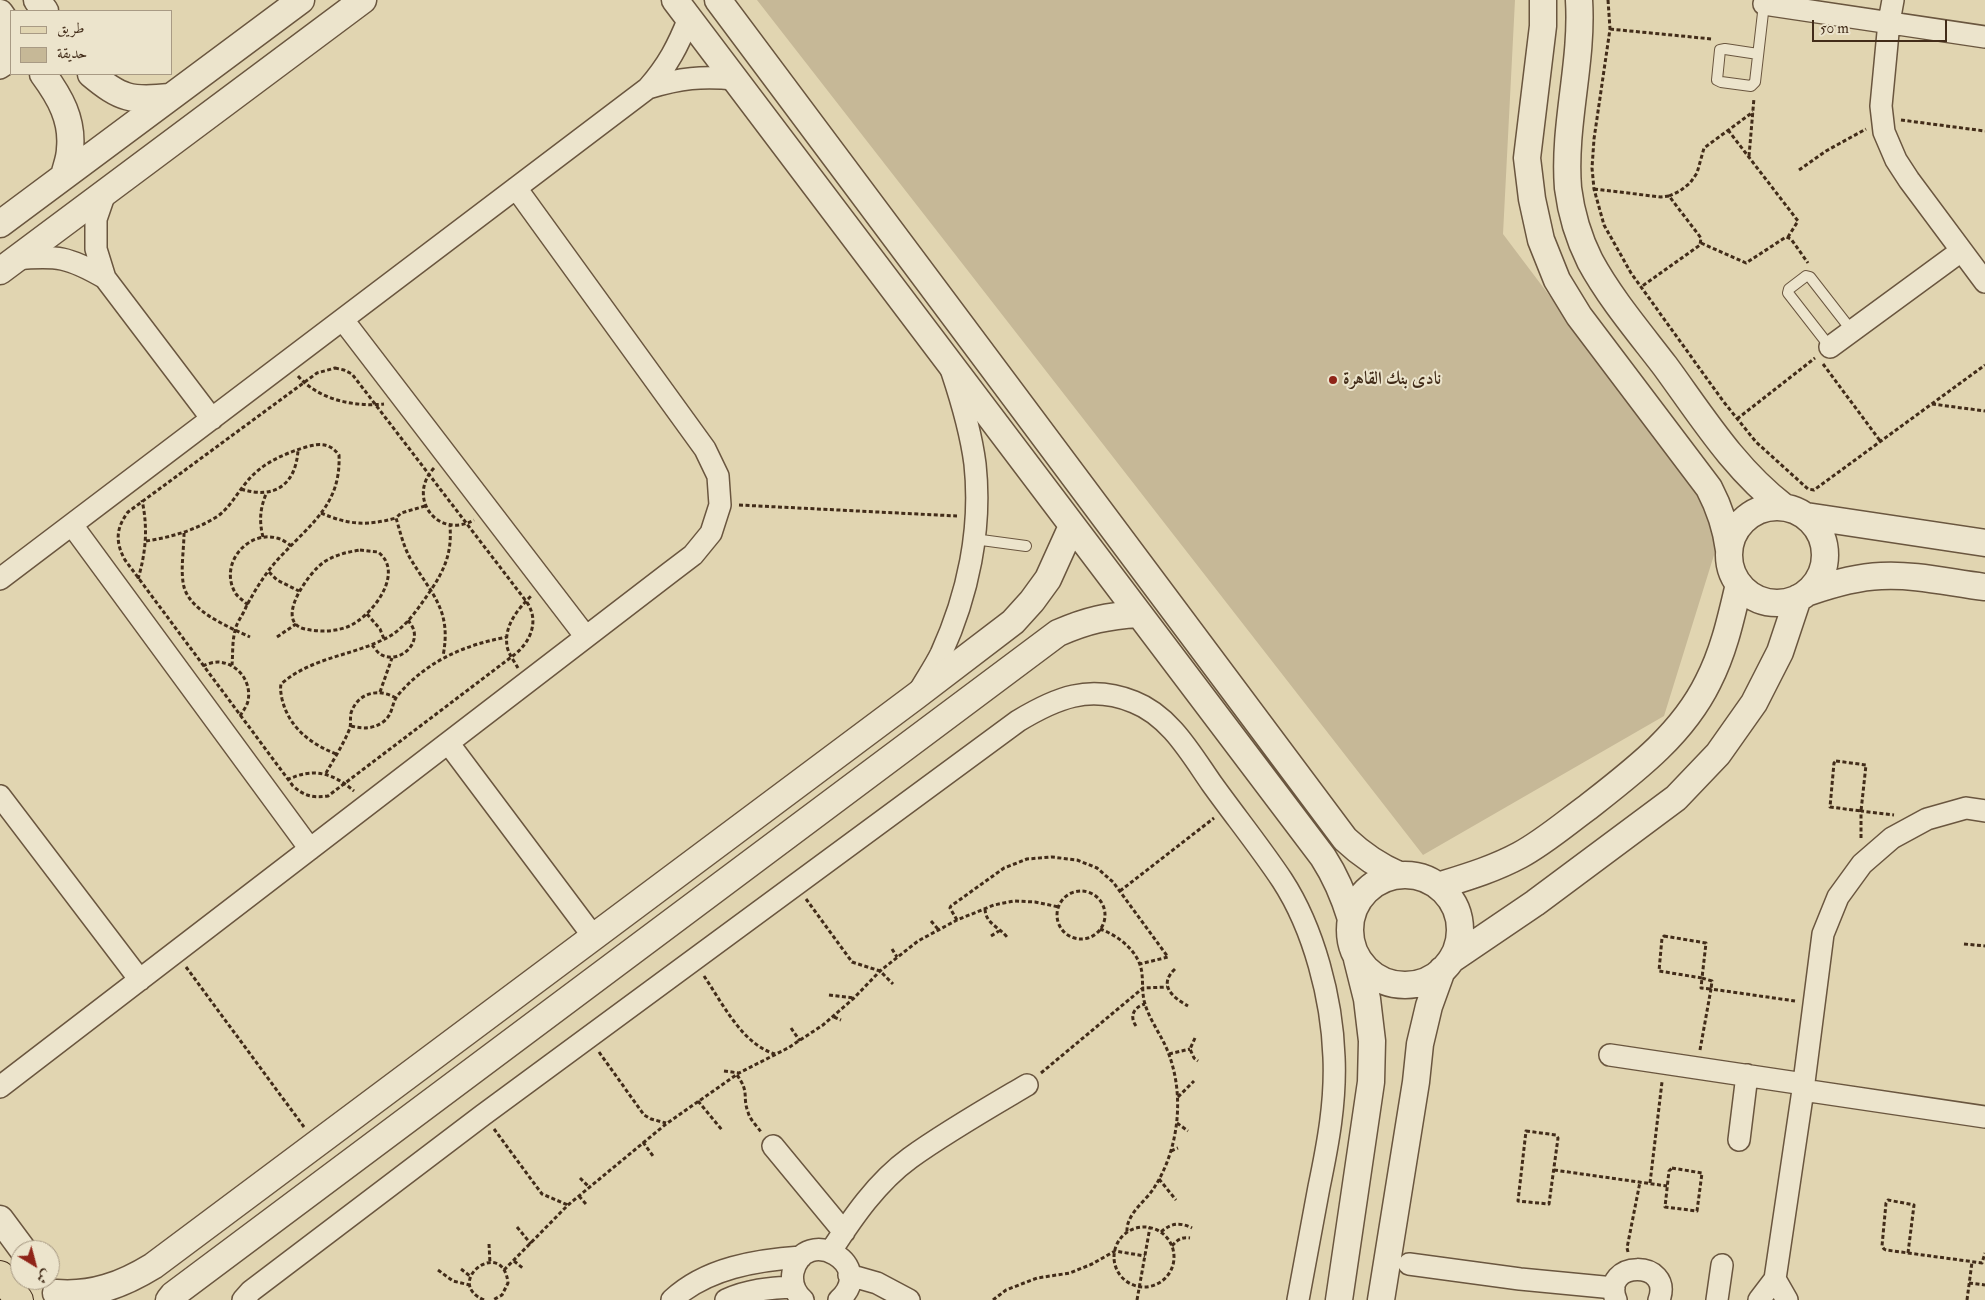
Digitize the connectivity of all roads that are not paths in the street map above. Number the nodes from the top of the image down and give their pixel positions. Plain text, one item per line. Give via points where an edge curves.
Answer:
1 (301, 0) edge
2 (363, 0) edge
3 (718, 0) edge
4 (1543, 0) edge
5 (1579, 0) edge
6 (1893, 0) edge
7 (1764, 4) joint
8 (682, 9) edge
9 (0, 13) edge
10 (1889, 22) junction
11 (10, 27) edge
12 (1985, 37) edge
13 (10, 39) edge
14 (0, 47) edge
15 (1758, 54) junction
16 (223, 58) junction
17 (44, 75) edge
18 (92, 75) edge
19 (735, 79) junction
20 (246, 87) junction
21 (648, 88) junction
22 (170, 97) junction
23 (64, 176) junction
24 (516, 188) junction
25 (106, 190) junction
26 (0, 224) edge
27 (1961, 251) junction
28 (8, 265) edge
29 (105, 278) junction
30 (1985, 282) edge
31 (343, 320) junction
32 (1852, 331) junction
33 (1830, 347) joint
34 (949, 362) junction
35 (212, 418) junction
36 (1795, 511) junction
37 (72, 524) junction
38 (1072, 526) junction
39 (974, 539) junction
40 (1985, 543) edge
41 (1026, 546) dead end
42 (1729, 550) junction
43 (0, 579) edge
44 (1739, 584) junction
45 (1985, 587) edge
46 (1804, 595) junction
47 (1139, 614) junction
48 (586, 637) junction
49 (916, 696) junction
50 (449, 744) junction
51 (0, 796) edge
52 (1985, 811) edge
53 (310, 849) junction
54 (1399, 875) junction
55 (1438, 886) junction
56 (1350, 919) junction
57 (593, 936) junction
58 (1357, 958) junction
59 (1446, 965) junction
60 (140, 980) junction
61 (1610, 1055) dead end
62 (1747, 1075) junction
63 (1027, 1085) road end
64 (0, 1087) edge
65 (1803, 1087) junction
66 (1985, 1117) edge
67 (1739, 1140) dead end
68 (773, 1146) road end
69 (0, 1220) edge
70 (844, 1232) junction
71 (15, 1240) edge
72 (832, 1251) junction
73 (801, 1257) junction
74 (1409, 1264) dead end
75 (1722, 1265) dead end
76 (0, 1275) edge
77 (849, 1275) junction
78 (1775, 1279) junction
79 (54, 1291) edge
80 (798, 1294) edge
81 (1615, 1294) edge
82 (18, 1300) edge
83 (169, 1300) edge
84 (243, 1300) edge
85 (672, 1300) edge
86 (726, 1300) edge
87 (839, 1300) edge
88 (910, 1300) edge
89 (1298, 1300) edge
90 (1339, 1300) edge
91 (1380, 1300) edge
92 (1659, 1300) edge
93 (1717, 1300) edge
94 (1759, 1300) edge
95 (1787, 1300) edge

1 - 16 street
2 - 20 street
3 - 54 street via 1345,838 1360,854
4 - 42 street via 1543,26 1527,158 1541,240 1557,280 1579,316 1709,488 1726,528
5 - 36 street via 1581,27 1567,163 1576,226 1590,260 1609,291 1738,464 1767,494
6 - 10 street
7 - 10 street
7 - 15 lane
8 - 19 street
8 - 21 street via 679,44 666,68
9 - 11 street
10 - 12 street
10 - 27 street via 1882,90 1886,140 1896,160
13 - 14 street
15 - 15 lane via 1725,48 1719,51 1716,79 1751,86 1755,82
16 - 20 street
16 - 22 street
17 - 23 street via 60,96 69,122 70,149
18 - 22 street via 113,92 141,100
19 - 21 street via 706,76
19 - 34 street
20 - 25 street
21 - 24 street
22 - 23 street
23 - 26 street
24 - 31 street
24 - 48 street via 705,449 718,476 720,505 711,533 692,555
25 - 28 street
25 - 29 street via 96,219 96,249
27 - 30 street
27 - 32 street
28 - 29 street via 47,256 78,262
29 - 35 street
31 - 35 street
31 - 48 street
32 - 33 street
32 - 33 lane via 1808,276 1789,289 1788,293
34 - 38 street
34 - 39 street via 965,413 975,464
35 - 37 street
36 - 40 street
36 - 42 street via 1764,508 1747,517 1738,526
36 - 46 street via 1815,525 1825,547 1822,571 1817,582
37 - 43 street
37 - 53 street
38 - 47 street
38 - 49 street via 1048,579 1013,622
39 - 41 lane
39 - 49 street via 959,610 940,654
42 - 44 street via 1732,574
44 - 46 street via 1766,602 1788,602
44 - 55 street via 1728,635 1708,682 1680,726 1644,763 1558,830 1521,854 1481,873
45 - 46 street via 1881,576 1844,581
46 - 59 street via 1754,703 1712,760 1676,798
47 - 56 street via 1323,857 1345,897
47 - 83 street via 1082,622 1058,633
48 - 50 street
49 - 57 street
50 - 53 street
50 - 57 street
51 - 60 street
52 - 65 street via 1966,808 1927,819 1892,838 1862,864 1838,897 1823,934
53 - 60 street
54 - 55 street via 1413,875
54 - 56 street via 1373,884 1355,905
55 - 59 street via 1448,895 1459,920 1457,948
56 - 58 street via 1350,939
57 - 79 street via 153,1266 135,1277 96,1292
58 - 59 street via 1377,978 1397,984 1430,979
58 - 90 street via 1367,999 1372,1041 1371,1082
59 - 91 street via 1429,1006 1420,1044
60 - 64 street
61 - 62 street
62 - 65 street
62 - 67 street
63 - 70 street via 909,1158 879,1186
65 - 66 street
65 - 78 street
68 - 70 street
69 - 71 street
70 - 72 street
72 - 73 street via 810,1252
72 - 77 street via 847,1265
73 - 80 street via 794,1266 792,1277
73 - 85 street via 737,1266 706,1278
74 - 81 street
75 - 93 street
76 - 82 main road
77 - 87 street via 844,1296
77 - 88 street via 878,1283
78 - 94 street
78 - 95 street
80 - 86 street via 766,1288
81 - 92 street via 1620,1275 1641,1268 1658,1281 1661,1288
84 - 89 street via 483,1115 1018,721 1046,704 1075,695 1105,694 1134,702 1160,718 1180,740 1283,881 1314,948 1331,1020 1334,1094

